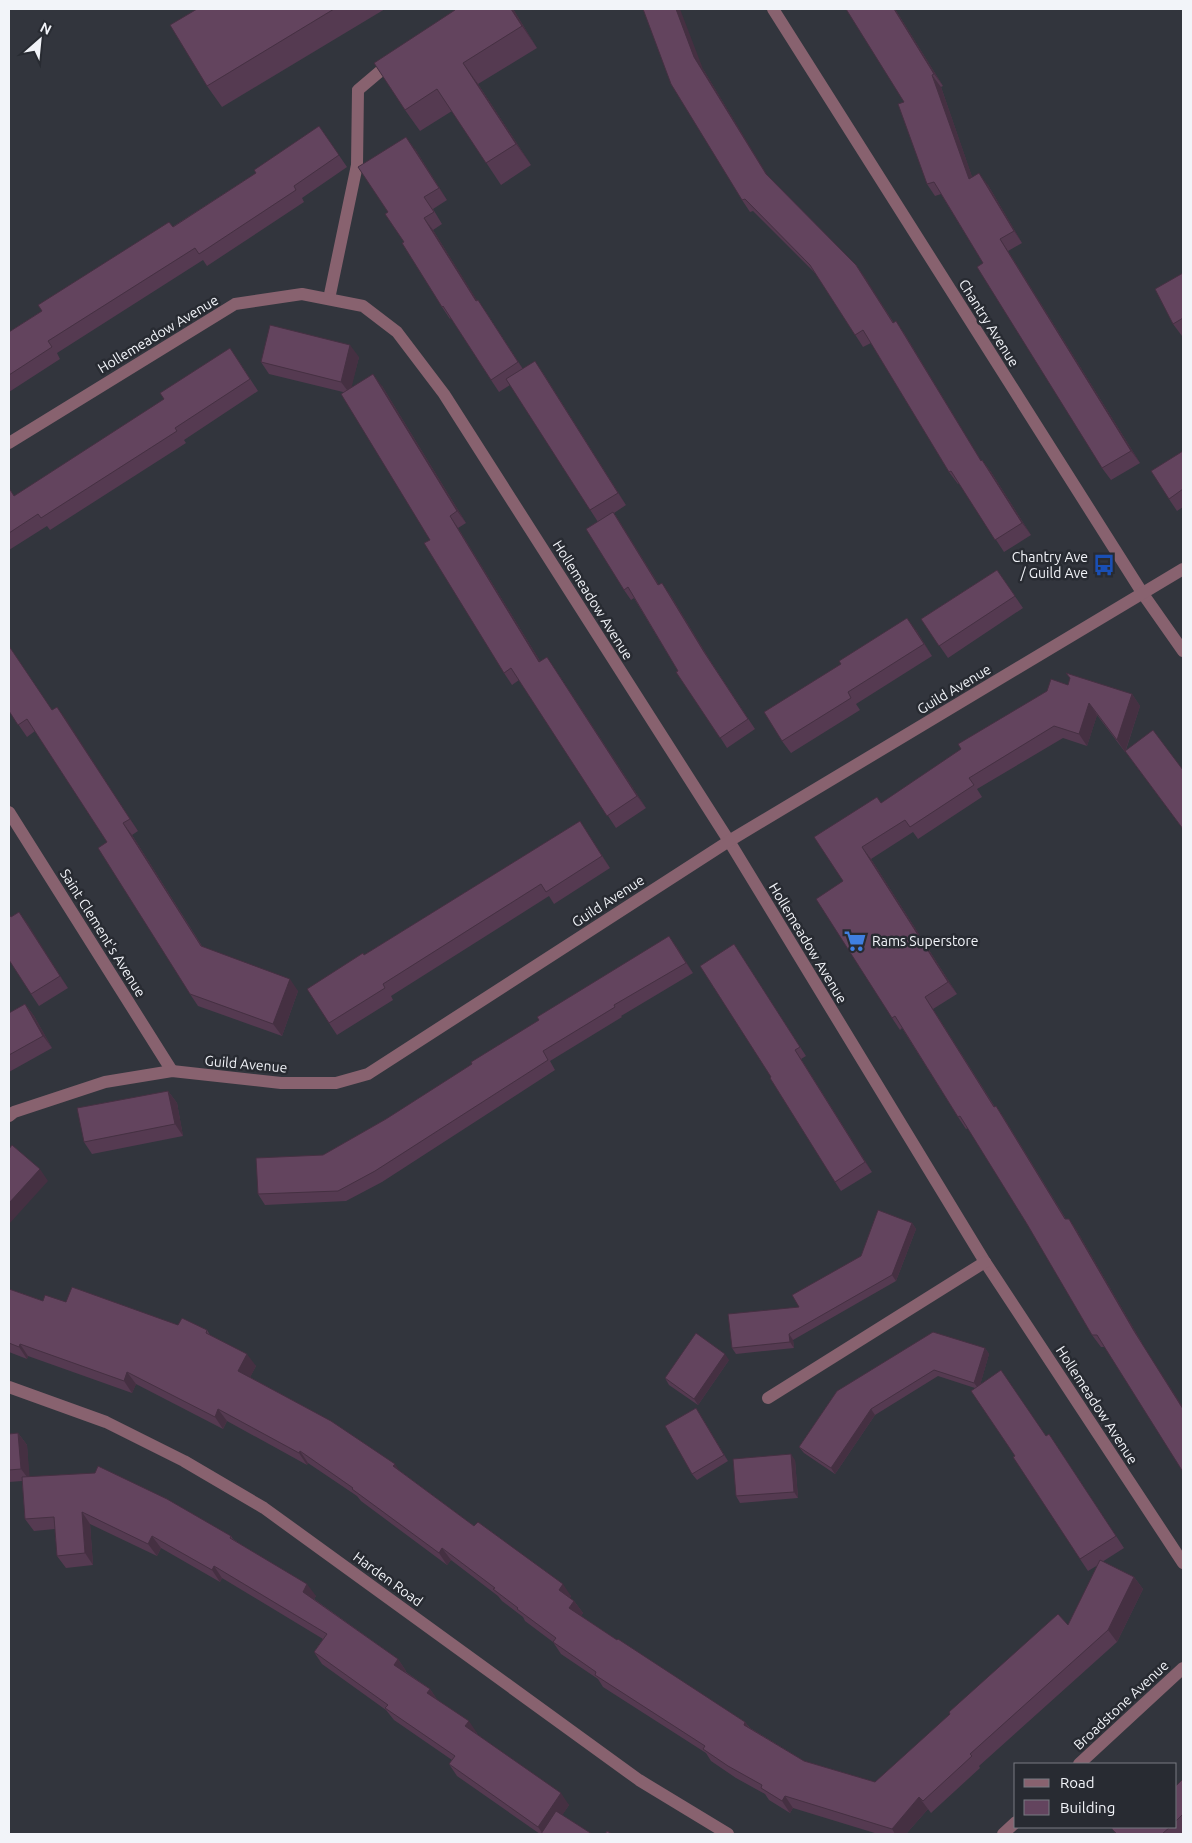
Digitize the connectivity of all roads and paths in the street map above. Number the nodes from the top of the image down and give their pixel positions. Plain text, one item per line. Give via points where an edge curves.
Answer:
1 (773, 9) edge
2 (402, 53) edge
3 (329, 299) junction
4 (9, 443) edge
5 (1183, 569) edge
6 (1143, 594) junction
7 (1183, 651) edge
8 (9, 812) edge
9 (729, 841) junction
10 (172, 1071) junction
11 (9, 1116) edge
12 (985, 1262) junction
13 (9, 1387) edge
14 (768, 1398) dead end
15 (1183, 1563) edge
16 (1183, 1668) edge
17 (1080, 1763) edge
18 (1014, 1824) edge
19 (728, 1834) edge
20 (1003, 1834) edge

1 - 6 street, Chantry Avenue
2 - 3 street via 358,90 357,165
3 - 4 street, Hollemeadow Avenue via 302,294 235,304
3 - 9 street, Hollemeadow Avenue via 363,306 397,332 444,394
5 - 6 street, Guild Avenue
6 - 7 street, Chantry Avenue
6 - 9 street, Guild Avenue
8 - 10 street, Saint Clement's Avenue
9 - 10 street, Guild Avenue via 368,1074 336,1083 280,1083
9 - 12 street, Hollemeadow Avenue
10 - 11 street, Guild Avenue via 104,1082
12 - 14 street
12 - 15 street, Hollemeadow Avenue
13 - 19 street, Harden Road via 106,1422 184,1461 264,1508 639,1780
16 - 17 street, Broadstone Avenue
18 - 20 street

